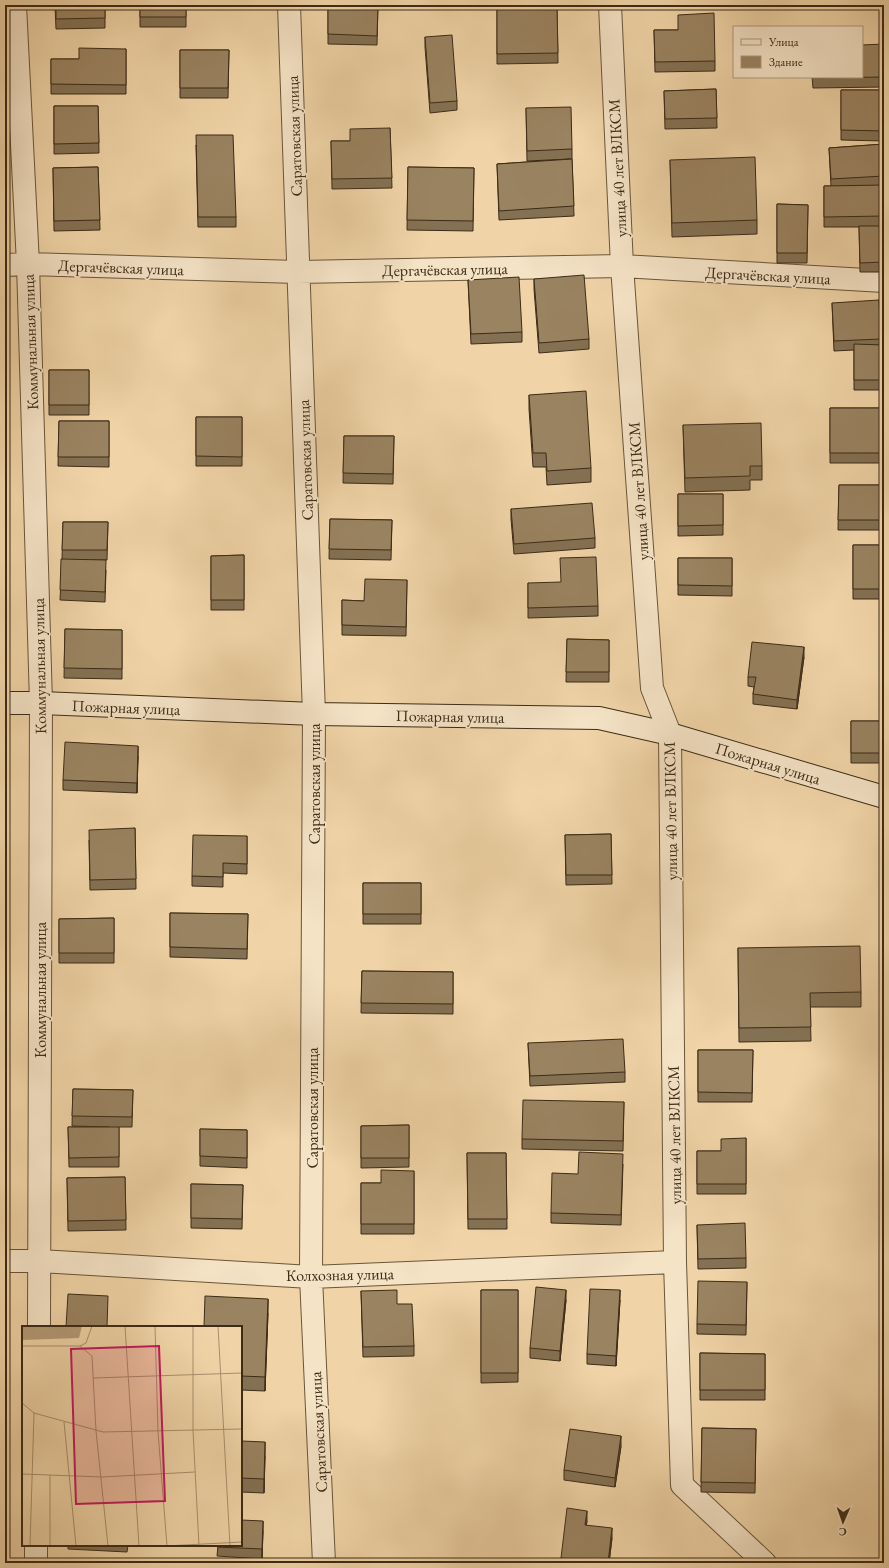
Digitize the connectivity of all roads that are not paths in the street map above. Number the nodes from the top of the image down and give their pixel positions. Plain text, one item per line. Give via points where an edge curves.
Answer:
1 (15, 5) edge
2 (289, 5) edge
3 (610, 5) edge
4 (28, 264) junction
5 (5, 265) edge
6 (622, 266) junction
7 (298, 272) junction
8 (884, 281) edge
9 (5, 703) edge
10 (41, 703) junction
11 (314, 714) junction
12 (670, 734) junction
13 (884, 797) edge
14 (5, 1261) edge
15 (40, 1261) junction
16 (675, 1262) junction
17 (311, 1277) junction
18 (39, 1326) edge
19 (36, 1546) edge
20 (36, 1563) edge
21 (324, 1563) edge
22 (765, 1563) edge

1 - 4 street, Коммунальная улица
2 - 7 street, Саратовская улица
3 - 6 street, улица 40 лет ВЛКСМ
4 - 5 street, Дергачёвская улица
4 - 7 street, Дергачёвская улица
4 - 10 street, Коммунальная улица
6 - 7 street, Дергачёвская улица
6 - 8 street, Дергачёвская улица
6 - 12 street, улица 40 лет ВЛКСМ via 652,688
7 - 11 street, Саратовская улица
9 - 10 street, Пожарная улица
10 - 11 street, Пожарная улица
10 - 15 street, Коммунальная улица
11 - 12 street, Пожарная улица via 599,718
11 - 17 street, Саратовская улица
12 - 13 street, Пожарная улица
12 - 16 street, улица 40 лет ВЛКСМ
14 - 15 street, Колхозная улица
15 - 17 street, Колхозная улица
15 - 18 street, Коммунальная улица
16 - 17 street, Колхозная улица
16 - 22 street, улица 40 лет ВЛКСМ via 682,1485
17 - 21 street, Саратовская улица
19 - 20 street

